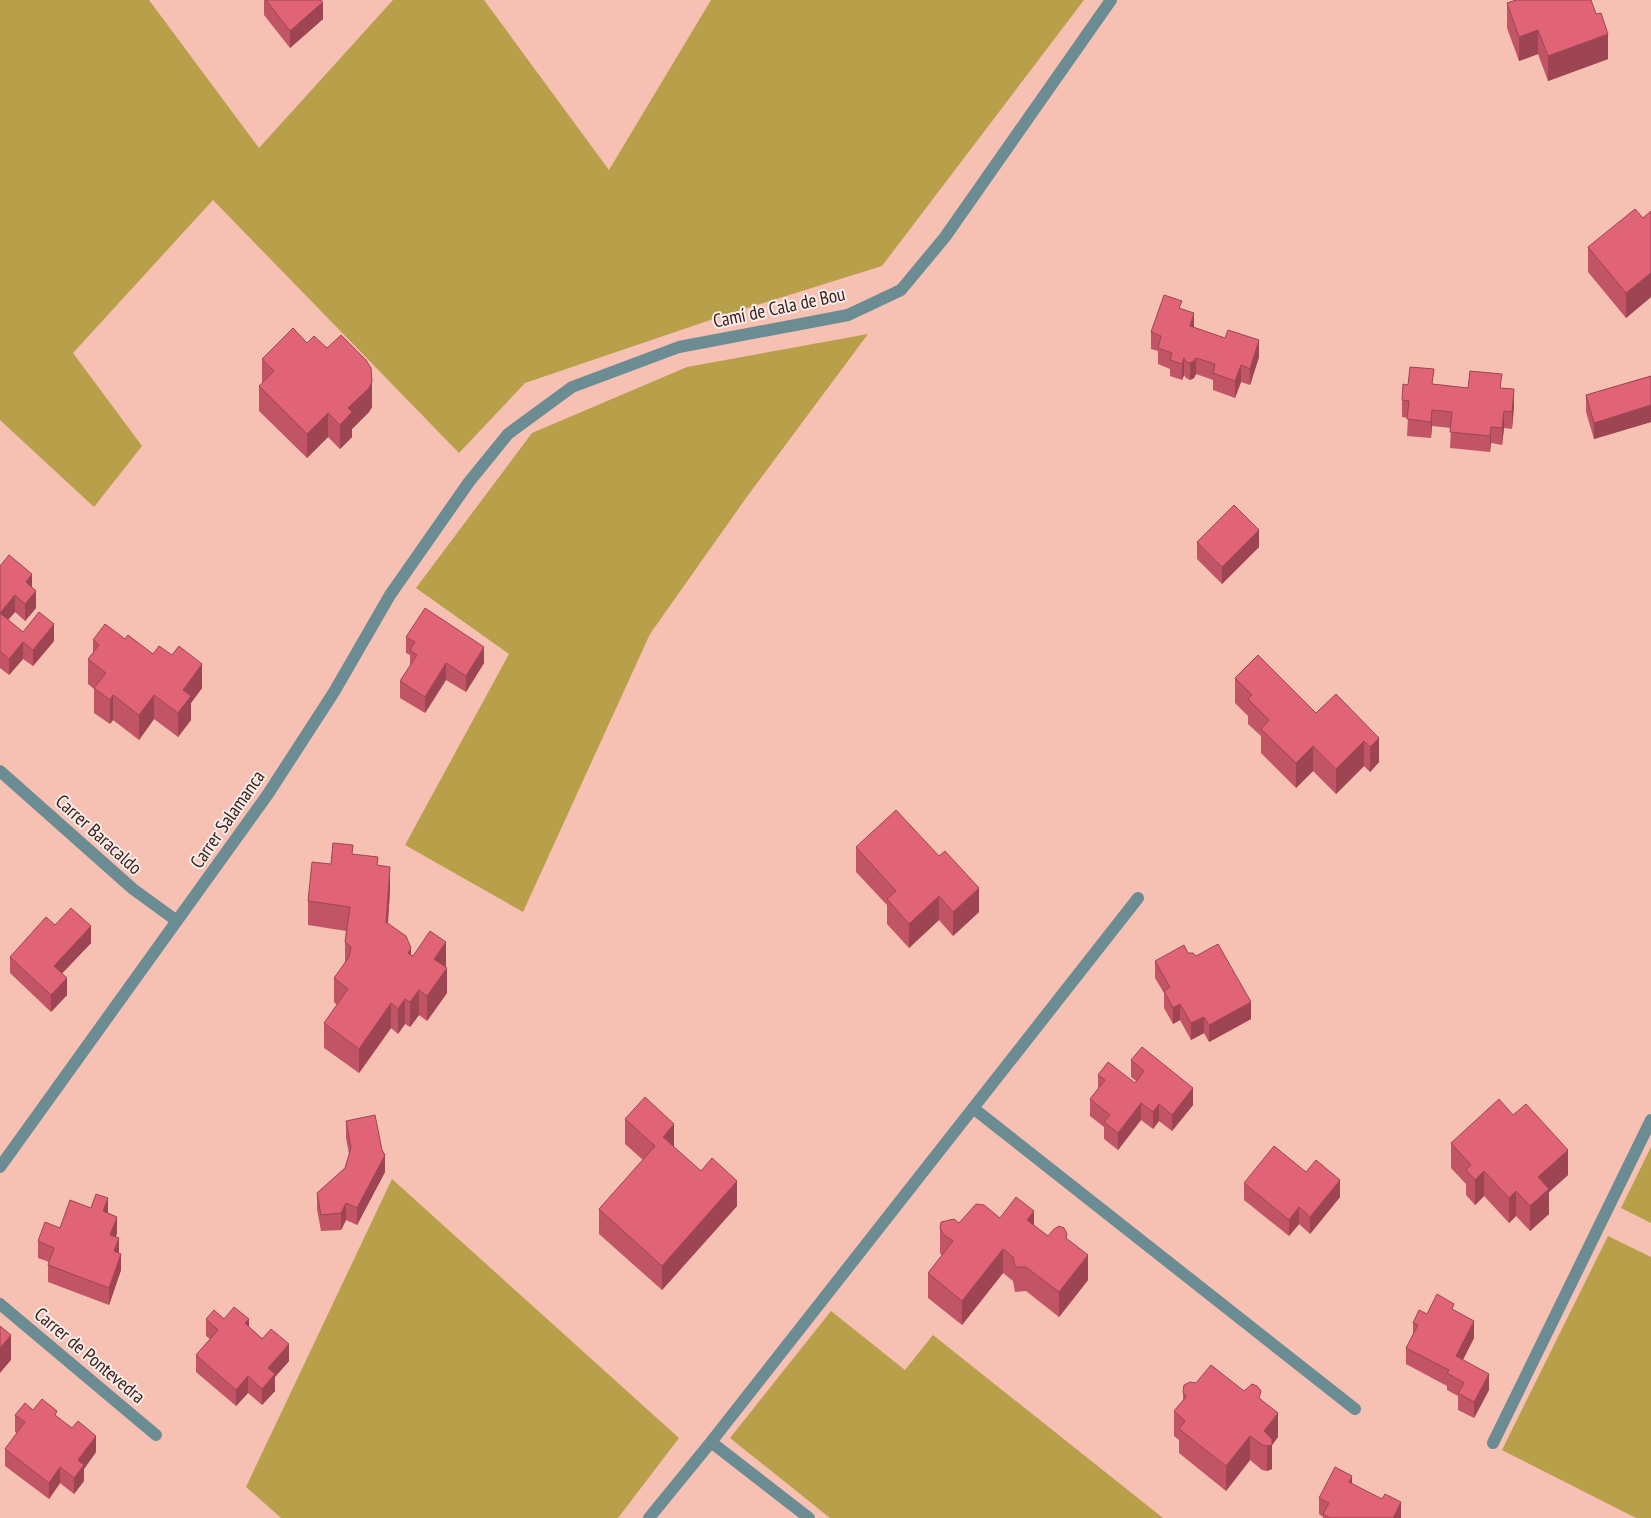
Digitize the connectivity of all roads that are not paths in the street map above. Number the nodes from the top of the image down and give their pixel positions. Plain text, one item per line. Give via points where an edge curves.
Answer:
1 (1111, 0) edge
2 (469, 482) joint
3 (0, 770) edge
4 (1138, 898) dead end
5 (177, 921) junction
6 (973, 1108) junction
7 (1651, 1120) edge
8 (0, 1167) edge
9 (0, 1304) edge
10 (1355, 1409) dead end
11 (156, 1435) dead end
12 (711, 1442) junction
13 (1493, 1443) dead end
14 (649, 1518) edge
15 (808, 1518) edge

1 - 2 street, Camí de Cala de Bou via 945,237 901,290 848,314 679,347 572,386 508,434
2 - 5 street, Carrer Salamanca via 390,595 334,692 268,794
3 - 5 street, Carrer Baracaldo via 133,889
4 - 6 street
5 - 8 street, Carrer Salamanca
6 - 10 street
6 - 12 street
7 - 13 street
9 - 11 street, Carrer de Pontevedra
12 - 14 street
12 - 15 street

